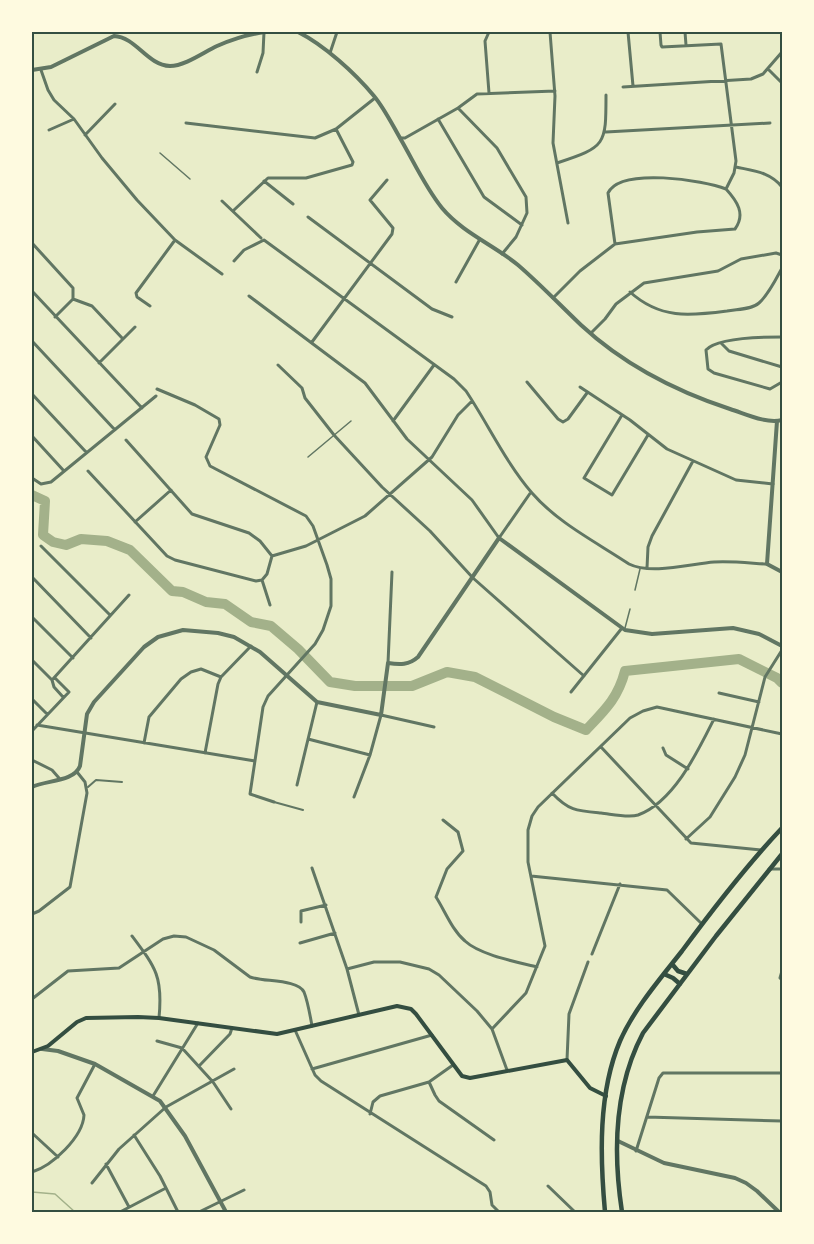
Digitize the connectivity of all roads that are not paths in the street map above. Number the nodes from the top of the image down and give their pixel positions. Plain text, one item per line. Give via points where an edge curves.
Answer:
1 (265, 32) edge
2 (298, 32) edge
3 (337, 32) edge
4 (489, 32) edge
5 (550, 32) edge
6 (628, 32) edge
7 (660, 32) edge
8 (685, 32) edge
9 (247, 33) edge
10 (119, 34) edge
11 (686, 45) junction
12 (783, 52) edge
13 (330, 54) junction
14 (768, 69) junction
15 (32, 70) edge
16 (40, 70) junction
17 (257, 72) dead end
18 (725, 80) junction
19 (783, 83) edge
20 (633, 86) junction
21 (623, 87) dead end
22 (555, 91) junction
23 (489, 93) junction
24 (606, 94) dead end
25 (376, 98) junction
26 (115, 104) dead end
27 (458, 108) junction
28 (74, 119) junction
29 (438, 119) junction
30 (186, 123) dead end
31 (770, 123) dead end
32 (732, 125) junction
33 (336, 129) junction
34 (49, 130) dead end
35 (606, 132) junction
36 (85, 135) junction
37 (400, 138) junction
38 (160, 153) dead end
39 (557, 163) junction
40 (736, 167) junction
41 (190, 179) dead end
42 (387, 180) dead end
43 (264, 181) junction
44 (783, 187) edge
45 (726, 189) junction
46 (222, 201) dead end
47 (293, 204) dead end
48 (234, 210) junction
49 (308, 217) dead end
50 (568, 223) dead end
51 (522, 225) junction
52 (261, 238) dead end
53 (480, 239) junction
54 (176, 240) junction
55 (32, 243) edge
56 (615, 244) junction
57 (502, 254) junction
58 (783, 255) edge
59 (234, 261) dead end
60 (370, 263) junction
61 (783, 268) edge
62 (222, 274) dead end
63 (456, 282) dead end
64 (32, 291) edge
65 (630, 292) junction
66 (249, 296) dead end
67 (553, 298) junction
68 (73, 299) junction
69 (344, 299) junction
70 (150, 306) dead end
71 (55, 316) junction
72 (452, 317) dead end
73 (135, 327) dead end
74 (591, 333) junction
75 (783, 337) edge
76 (123, 339) junction
77 (32, 341) edge
78 (312, 342) junction
79 (721, 343) junction
80 (99, 363) junction
81 (278, 365) dead end
82 (434, 365) junction
83 (783, 367) edge
84 (527, 382) dead end
85 (783, 382) edge
86 (580, 387) dead end
87 (157, 388) dead end
88 (587, 393) junction
89 (32, 394) edge
90 (156, 396) dead end
91 (472, 401) junction
92 (142, 408) junction
93 (622, 415) junction
94 (351, 421) dead end
95 (393, 421) junction
96 (780, 421) edge
97 (115, 430) junction
98 (334, 435) junction
99 (648, 435) junction
100 (32, 436) edge
101 (126, 440) dead end
102 (86, 452) junction
103 (308, 457) dead end
104 (429, 460) junction
105 (693, 461) junction
106 (64, 471) junction
107 (88, 471) dead end
108 (32, 478) edge
109 (774, 484) junction
110 (171, 490) junction
111 (531, 492) junction
112 (390, 495) junction
113 (135, 522) junction
114 (500, 538) junction
115 (318, 540) junction
116 (41, 546) dead end
117 (272, 556) junction
118 (767, 564) junction
119 (640, 568) junction
120 (647, 568) junction
121 (392, 572) dead end
122 (783, 572) edge
123 (32, 577) edge
124 (473, 578) junction
125 (262, 580) junction
126 (635, 590) dead end
127 (129, 595) dead end
128 (270, 605) dead end
129 (630, 609) dead end
130 (111, 615) junction
131 (32, 617) edge
132 (623, 629) junction
133 (91, 638) junction
134 (251, 646) junction
135 (783, 648) edge
136 (73, 658) junction
137 (32, 660) edge
138 (388, 663) junction
139 (287, 676) junction
140 (584, 676) junction
141 (221, 677) junction
142 (53, 679) junction
143 (571, 692) dead end
144 (719, 693) dead end
145 (63, 697) junction
146 (32, 699) edge
147 (317, 702) junction
148 (759, 702) junction
149 (47, 714) junction
150 (381, 715) junction
151 (714, 719) junction
152 (37, 725) junction
153 (434, 727) dead end
154 (754, 727) junction
155 (32, 730) edge
156 (84, 733) junction
157 (783, 734) edge
158 (308, 739) junction
159 (144, 743) junction
160 (601, 747) junction
161 (663, 748) dead end
162 (205, 753) junction
163 (370, 755) junction
164 (32, 760) edge
165 (255, 761) junction
166 (688, 769) junction
167 (77, 772) junction
168 (59, 778) junction
169 (122, 782) dead end
170 (297, 785) dead end
171 (32, 787) edge
172 (88, 787) junction
173 (552, 793) junction
174 (354, 796) dead end
175 (274, 802) joint
176 (655, 804) junction
177 (303, 810) dead end
178 (443, 820) dead end
179 (783, 828) edge
180 (686, 839) junction
181 (761, 850) junction
182 (783, 854) edge
183 (312, 868) dead end
184 (768, 869) junction
185 (783, 869) edge
186 (531, 876) junction
187 (620, 884) junction
188 (326, 905) junction
189 (32, 914) edge
190 (301, 922) dead end
191 (702, 924) junction
192 (335, 933) junction
193 (132, 936) dead end
194 (300, 943) dead end
195 (144, 952) junction
196 (592, 954) dead end
197 (588, 962) dead end
198 (672, 964) junction
199 (537, 967) junction
200 (347, 969) junction
201 (783, 971) edge
202 (664, 974) junction
203 (687, 974) junction
204 (783, 980) edge
205 (680, 984) junction
206 (32, 999) edge
207 (359, 1015) junction
208 (159, 1018) junction
209 (198, 1023) junction
210 (312, 1026) junction
211 (232, 1028) junction
212 (492, 1029) junction
213 (295, 1030) junction
214 (432, 1035) junction
215 (157, 1041) dead end
216 (182, 1048) junction
217 (42, 1049) junction
218 (32, 1052) edge
219 (567, 1060) junction
220 (95, 1064) junction
221 (199, 1065) junction
222 (453, 1065) junction
223 (234, 1069) dead end
224 (312, 1069) junction
225 (507, 1070) junction
226 (783, 1073) edge
227 (213, 1082) junction
228 (429, 1082) junction
229 (153, 1096) junction
230 (606, 1096) junction
231 (166, 1107) junction
232 (231, 1109) dead end
233 (370, 1114) junction
234 (647, 1117) junction
235 (783, 1121) edge
236 (32, 1133) edge
237 (134, 1135) junction
238 (494, 1140) dead end
239 (618, 1141) junction
240 (636, 1151) junction
241 (58, 1157) junction
242 (106, 1164) junction
243 (32, 1172) edge
244 (92, 1183) dead end
245 (548, 1186) dead end
246 (166, 1188) junction
247 (244, 1190) dead end
248 (221, 1202) junction
249 (129, 1207) junction
250 (120, 1212) edge
251 (178, 1212) edge
252 (199, 1212) edge
253 (226, 1212) edge
254 (499, 1212) edge
255 (575, 1212) edge
256 (605, 1212) edge
257 (622, 1212) edge
258 (779, 1212) edge

1 - 9 street
1 - 17 street
2 - 13 street
3 - 13 street
4 - 23 street via 485,41
5 - 22 street
6 - 20 street
7 - 11 street via 663,47
8 - 11 street
9 - 10 street via 183,63 168,66
10 - 16 street
11 - 18 street via 720,44
12 - 14 street
13 - 25 street
14 - 18 street via 758,77
14 - 19 street
15 - 16 street
16 - 28 street via 54,100
18 - 20 street
18 - 32 street
20 - 21 street
22 - 23 street
22 - 39 street
23 - 27 street via 477,94
24 - 35 street
25 - 33 street
25 - 37 street
26 - 36 street
27 - 29 street
27 - 51 street via 497,148 521,187 528,205
28 - 34 street
28 - 36 street
29 - 37 street
29 - 51 street via 476,187
30 - 33 street via 315,138
31 - 32 street
32 - 35 street
32 - 40 street
33 - 43 street via 353,162 350,167 306,178
35 - 39 street via 586,154
36 - 54 street via 136,200
37 - 53 street via 444,210
38 - 41 lane
39 - 50 street
40 - 44 street via 768,174
40 - 45 street
42 - 60 street via 370,200 393,231
43 - 47 street
43 - 48 street
45 - 56 street via 739,207 735,229
45 - 56 street via 660,177 617,183 608,193
46 - 48 street
48 - 52 street
49 - 60 street
51 - 57 street
53 - 57 street
53 - 63 street
54 - 62 street
54 - 70 street via 136,296
55 - 68 street via 71,284
56 - 67 street
57 - 67 street
58 - 65 street via 741,260 718,271 644,283
59 - 69 street via 244,250 264,240
60 - 69 street
60 - 72 street via 432,309
61 - 65 street via 759,303 751,307 675,314 649,306
64 - 71 street
65 - 74 street
66 - 78 street
67 - 74 street
68 - 71 street
68 - 76 street via 92,306
69 - 78 street
69 - 82 street
71 - 80 street
73 - 76 street
74 - 96 street via 625,360 685,392 742,413
75 - 79 street
76 - 80 street
77 - 97 street
78 - 95 street via 365,383
79 - 83 street via 729,351
79 - 85 street via 707,348 710,371 770,389
80 - 92 street
81 - 98 street via 302,388 304,398
82 - 91 street via 454,379
82 - 95 street
84 - 88 street via 563,422
86 - 88 street
87 - 115 street via 219,419 206,457 210,466 306,516
88 - 93 street
89 - 102 street
90 - 92 street
91 - 104 street via 458,415
91 - 111 street
92 - 97 street
93 - 99 street
93 - 99 street via 584,478 612,495
94 - 98 lane
95 - 104 street
96 - 109 street
97 - 102 street
98 - 103 lane
98 - 112 street
99 - 105 street
100 - 106 street
101 - 110 street
102 - 106 street
104 - 112 street
104 - 114 street via 472,500
105 - 109 street via 736,480
105 - 120 street via 652,536
106 - 108 street via 46,484
107 - 113 street
109 - 118 street
110 - 113 street
110 - 117 street via 196,517 249,533
111 - 114 street
111 - 119 street via 568,525
112 - 115 street via 366,516
112 - 124 street
113 - 125 street via 176,560
114 - 124 street
114 - 132 street
115 - 117 street
115 - 139 street via 331,579 331,606 323,630
116 - 130 street
117 - 125 street
118 - 120 street via 716,562
118 - 122 street
119 - 120 street
119 - 126 lane
121 - 138 street
123 - 133 street
124 - 138 street via 418,657 412,663
124 - 140 street
125 - 128 street
127 - 130 street
129 - 132 lane
130 - 133 street
131 - 136 street
132 - 135 street via 652,634 733,628 759,634
132 - 140 street
133 - 136 street
134 - 139 street
134 - 141 street
134 - 156 street via 226,635 195,631 158,637 94,702
135 - 148 street via 768,672
136 - 142 street
137 - 142 street
138 - 150 street
139 - 147 street
139 - 165 street via 263,707
140 - 143 street
141 - 159 street via 201,669 180,679 149,717
141 - 162 street
142 - 145 street via 54,687
142 - 145 street via 69,692
144 - 148 street
145 - 149 street
146 - 149 street
147 - 150 street
147 - 158 street
148 - 154 street
149 - 152 street
150 - 153 street
150 - 163 street
151 - 154 street
151 - 160 street via 657,707 630,718
151 - 166 street
152 - 155 street
152 - 156 street
154 - 157 street
154 - 180 street via 746,755 723,798
156 - 159 street
156 - 167 street
158 - 163 street
158 - 170 street
159 - 162 street
160 - 173 street
160 - 176 street
161 - 166 street via 666,755
162 - 165 street
163 - 174 street
164 - 168 street
165 - 175 street via 250,794
166 - 176 street
167 - 168 street
167 - 172 street
168 - 171 street
169 - 172 street via 96,780
172 - 189 street via 70,887
173 - 176 street via 573,810 607,814 633,816
173 - 186 street via 532,816 528,830
175 - 177 street
176 - 180 street
178 - 199 street via 458,832 463,851 447,869 436,897 456,932 466,943 481,950
179 - 181 main road
180 - 181 street via 692,843
181 - 191 main road
182 - 184 main road
183 - 188 street
184 - 185 street
184 - 203 main road
186 - 187 street
186 - 199 street via 545,946
187 - 191 street via 667,890
187 - 196 street
188 - 190 street via 301,911
188 - 192 street
191 - 198 main road
192 - 194 street
192 - 200 street
193 - 195 street
195 - 206 street via 119,968 68,971
195 - 208 street via 158,974
195 - 210 street via 163,939 186,937 214,950 250,977 297,985 303,991
197 - 219 street via 569,1014
198 - 202 main road
198 - 203 main road
199 - 212 street via 526,993
200 - 207 street
200 - 212 street via 388,961 429,969 458,992
201 - 204 street
202 - 205 main road
202 - 230 main road via 628,1025
203 - 205 main road
205 - 239 main road via 634,1051 621,1098
207 - 210 main road
207 - 214 main road via 405,1007 416,1014
208 - 209 main road
208 - 217 main road via 86,1018
209 - 211 main road
209 - 216 street
210 - 213 main road
211 - 213 main road via 277,1034
211 - 221 street
212 - 225 street
213 - 224 street
214 - 222 main road
214 - 224 street
215 - 216 street
216 - 221 street
216 - 229 street
217 - 218 main road
217 - 220 street
219 - 225 main road
219 - 230 main road via 590,1088
220 - 229 street
220 - 241 street via 77,1098 84,1120
221 - 227 street
222 - 225 main road via 462,1076 470,1078
222 - 228 street
223 - 227 street
224 - 233 street via 321,1080
226 - 234 street via 663,1073
227 - 231 street
227 - 232 street
228 - 233 street via 380,1096 373,1102
228 - 238 street via 439,1101
229 - 231 street
230 - 256 main road via 602,1153
231 - 237 street
231 - 248 street
233 - 254 street via 488,1188 492,1205
234 - 235 street
234 - 240 street
236 - 241 street
237 - 242 street
237 - 246 street
239 - 240 street
239 - 257 main road
240 - 258 street via 664,1163 735,1178
241 - 243 street
242 - 244 street
242 - 249 street
245 - 255 street
246 - 249 street
246 - 251 street
247 - 248 street
248 - 252 street
248 - 253 street
249 - 250 street

